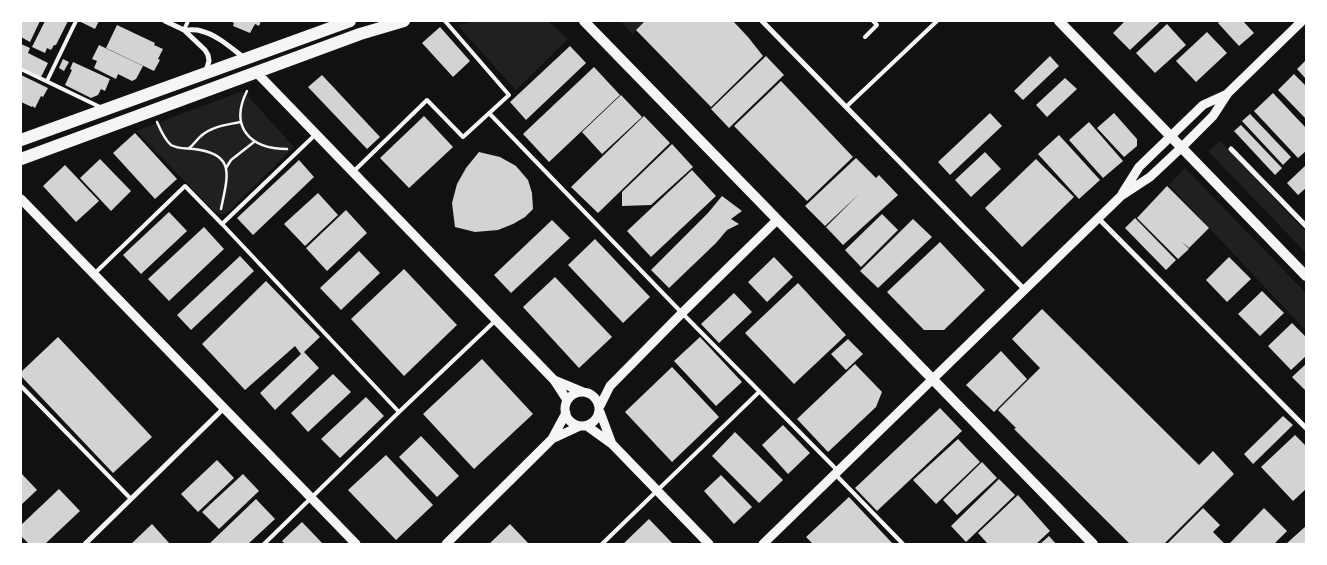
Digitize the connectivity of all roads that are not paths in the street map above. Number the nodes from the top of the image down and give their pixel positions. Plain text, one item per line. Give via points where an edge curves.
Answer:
1 (76, 21) edge
2 (165, 21) edge
3 (188, 21) edge
4 (350, 21) edge
5 (404, 21) edge
6 (445, 21) edge
7 (584, 21) edge
8 (762, 21) edge
9 (873, 21) edge
10 (937, 21) edge
11 (1059, 21) edge
12 (1302, 21) edge
13 (184, 30) junction
14 (865, 38) dead end
15 (244, 59) junction
16 (21, 69) edge
17 (206, 72) junction
18 (256, 72) junction
19 (47, 81) junction
20 (1228, 94) junction
21 (846, 107) junction
22 (105, 109) junction
23 (490, 113) junction
24 (316, 133) junction
25 (1171, 136) junction
26 (21, 140) edge
27 (1182, 147) junction
28 (1231, 148) dead end
29 (21, 158) edge
30 (353, 172) junction
31 (1121, 196) junction
32 (21, 199) edge
33 (1098, 218) junction
34 (777, 220) junction
35 (222, 224) junction
36 (1306, 226) edge
37 (94, 274) junction
38 (1306, 276) edge
39 (1025, 290) junction
40 (682, 313) junction
41 (496, 320) junction
42 (554, 380) junction
43 (933, 380) junction
44 (21, 386) edge
45 (610, 386) junction
46 (585, 392) junction
47 (759, 392) junction
48 (567, 400) junction
49 (224, 408) junction
50 (600, 409) junction
51 (398, 412) junction
52 (566, 413) junction
53 (584, 426) junction
54 (1306, 428) edge
55 (552, 439) junction
56 (612, 444) junction
57 (837, 472) junction
58 (657, 491) junction
59 (311, 498) junction
60 (131, 499) junction
61 (900, 543) edge
62 (85, 544) edge
63 (264, 544) edge
64 (356, 544) edge
65 (446, 544) edge
66 (602, 544) edge
67 (710, 544) edge
68 (763, 544) edge
69 (1093, 544) edge

1 - 19 lane
2 - 13 street
3 - 13 lane
4 - 15 main road
5 - 18 main road
6 - 23 lane via 509,95
7 - 34 main road
8 - 21 street
9 - 14 lane via 877,25
10 - 21 lane
11 - 25 main road
12 - 20 street
13 - 15 street via 215,36
13 - 17 street via 208,55
15 - 17 main road
16 - 19 lane
17 - 22 main road
18 - 24 street
18 - 29 main road
19 - 22 lane
20 - 25 street via 1203,106
20 - 27 street via 1213,116
21 - 39 street
22 - 26 main road
23 - 30 lane via 463,137 427,100
23 - 40 lane
24 - 30 street
24 - 35 lane
25 - 27 main road
25 - 31 street via 1139,166
27 - 31 street via 1150,177
27 - 38 main road
28 - 36 street
30 - 41 street
31 - 33 street
32 - 37 street
33 - 39 street
33 - 54 street
34 - 40 street
34 - 43 main road
35 - 37 lane via 185,186
35 - 51 lane
37 - 49 street
39 - 43 street
40 - 45 street
40 - 47 lane
41 - 42 street
41 - 51 lane
42 - 46 street
42 - 48 street
43 - 57 street
43 - 69 main road
44 - 60 lane
45 - 46 street
45 - 50 street
46 - 48 street via 574,394
46 - 50 street via 596,397
47 - 57 lane
47 - 58 lane
48 - 52 street
49 - 59 street
49 - 60 street
50 - 53 street via 595,421
50 - 56 street
51 - 59 lane
52 - 53 street via 571,422
52 - 55 street
53 - 55 street
53 - 56 street
55 - 65 street
56 - 58 street
57 - 61 lane
57 - 68 street
58 - 66 lane
58 - 67 street
59 - 63 lane
59 - 64 street
60 - 62 street

